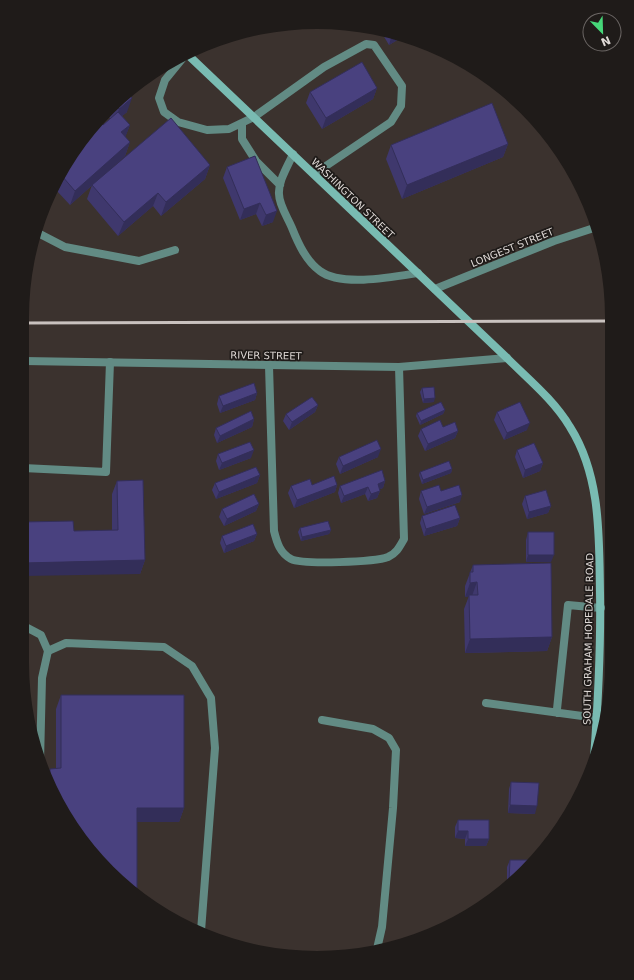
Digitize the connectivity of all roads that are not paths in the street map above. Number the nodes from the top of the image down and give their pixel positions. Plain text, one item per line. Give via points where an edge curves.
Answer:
1 (192, 58) edge
2 (176, 66) edge
3 (254, 116) junction
4 (242, 124) junction
5 (293, 154) junction
6 (314, 174) junction
7 (280, 185) junction
8 (591, 229) edge
9 (41, 234) edge
10 (175, 250) dead end
11 (418, 273) junction
12 (435, 289) junction
13 (507, 358) junction
14 (29, 362) edge
15 (110, 362) junction
16 (269, 366) junction
17 (399, 367) junction
18 (29, 468) edge
19 (600, 608) junction
20 (29, 629) edge
21 (48, 651) junction
22 (486, 703) dead end
23 (558, 713) junction
24 (597, 718) junction
25 (322, 720) dead end
26 (596, 734) edge
27 (40, 743) edge
28 (201, 926) edge
29 (379, 944) edge

1 - 3 street, WASHINGTON STREET
2 - 4 street via 165,80 159,98 164,112 178,122 207,130 229,130
3 - 4 street
3 - 5 street, WASHINGTON STREET
3 - 6 street via 324,67 366,44 374,45 402,86 401,106 391,122
4 - 7 street via 242,139 256,161
5 - 6 street, WASHINGTON STREET
5 - 7 street
6 - 11 street, WASHINGTON STREET
7 - 11 street via 279,195 298,242 320,272 341,278 374,280
8 - 12 street, LONGEST STREET via 554,241
9 - 10 street via 65,247 139,261
11 - 12 street, WASHINGTON STREET
12 - 13 street, WASHINGTON STREET
13 - 17 street, RIVER STREET
13 - 19 street, SOUTH GRAHAM HOPEDALE ROAD via 559,412 576,439 590,469 600,543
14 - 15 street, RIVER STREET
15 - 16 street, RIVER STREET
15 - 18 street via 106,472
16 - 17 street, RIVER STREET
16 - 17 street via 274,531 277,544 284,554 300,562 348,562 383,558 399,549 404,539
19 - 23 street via 568,605
19 - 24 street, SOUTH GRAHAM HOPEDALE ROAD
20 - 21 street via 41,635
21 - 27 street via 42,678
21 - 28 street via 66,643 164,647 192,666 211,698 215,748
22 - 23 street
23 - 24 street
24 - 26 street, SOUTH GRAHAM HOPEDALE ROAD
25 - 29 street via 373,729 389,738 396,750 394,808

